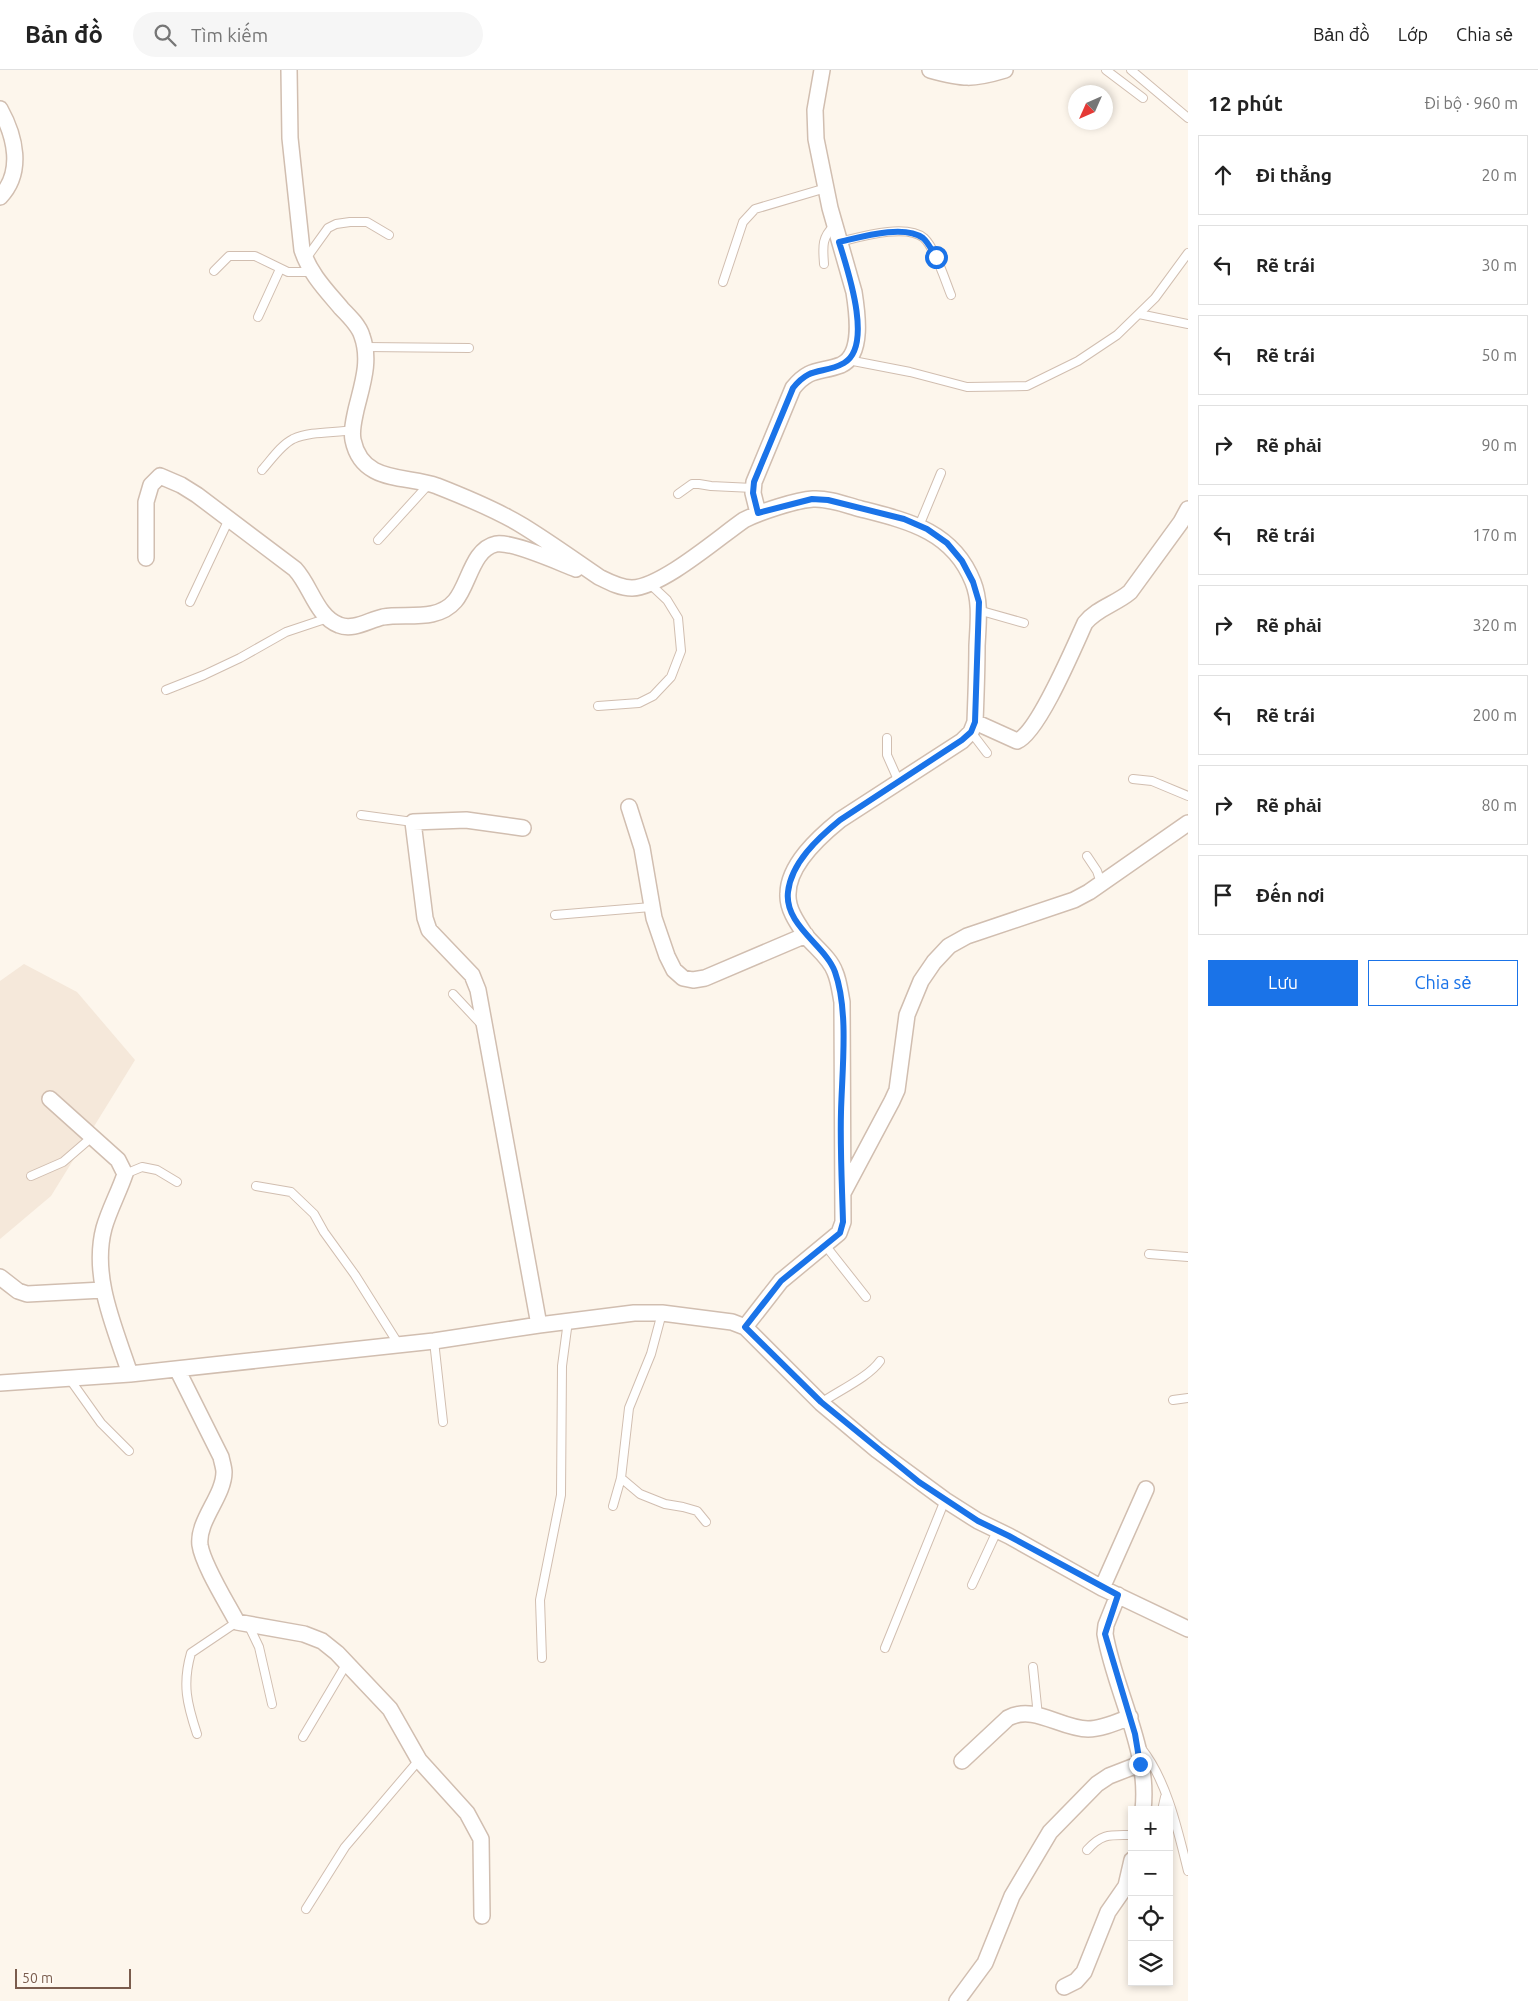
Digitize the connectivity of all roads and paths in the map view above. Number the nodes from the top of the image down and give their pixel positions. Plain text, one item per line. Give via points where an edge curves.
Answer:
1 (289, 70) edge
2 (822, 70) edge
3 (930, 70) edge
4 (1004, 70) edge
5 (1010, 70) edge
6 (1106, 70) edge
7 (1131, 70) edge
8 (1143, 98) dead end
9 (0, 109) edge
10 (1188, 118) edge
11 (826, 188) junction
12 (0, 197) edge
13 (834, 226) junction
14 (389, 235) dead end
15 (839, 242) junction
16 (1188, 253) edge
17 (824, 264) dead end
18 (308, 266) junction
19 (280, 269) junction
20 (214, 271) dead end
21 (723, 282) dead end
22 (951, 295) dead end
23 (1139, 314) junction
24 (258, 318) dead end
25 (1188, 324) edge
26 (366, 347) junction
27 (469, 348) dead end
28 (848, 360) junction
29 (353, 430) junction
30 (262, 470) dead end
31 (941, 473) dead end
32 (429, 484) junction
33 (753, 488) junction
34 (678, 494) dead end
35 (1188, 509) edge
36 (758, 513) junction
37 (229, 519) junction
38 (919, 526) junction
39 (378, 540) dead end
40 (146, 558) dead end
41 (599, 577) junction
42 (650, 584) junction
43 (190, 602) dead end
44 (978, 610) junction
45 (328, 618) junction
46 (1024, 623) dead end
47 (166, 690) dead end
48 (598, 706) dead end
49 (973, 727) junction
50 (887, 738) dead end
51 (987, 753) dead end
52 (1133, 779) dead end
53 (898, 782) junction
54 (1188, 796) edge
55 (629, 807) dead end
56 (361, 815) dead end
57 (413, 822) junction
58 (1188, 823) edge
59 (523, 828) dead end
60 (1087, 856) dead end
61 (1101, 883) junction
62 (651, 907) junction
63 (555, 915) dead end
64 (806, 935) junction
65 (453, 994) dead end
66 (485, 1028) junction
67 (50, 1099) dead end
68 (92, 1137) junction
69 (125, 1174) junction
70 (31, 1176) dead end
71 (177, 1182) dead end
72 (256, 1186) dead end
73 (842, 1194) junction
74 (825, 1245) junction
75 (1149, 1254) dead end
76 (1188, 1257) edge
77 (0, 1277) edge
78 (103, 1290) junction
79 (866, 1297) dead end
80 (662, 1314) junction
81 (568, 1321) junction
82 (539, 1325) junction
83 (745, 1327) junction
84 (434, 1341) junction
85 (399, 1345) junction
86 (880, 1361) dead end
87 (178, 1369) junction
88 (130, 1374) junction
89 (69, 1378) junction
90 (0, 1383) edge
91 (1188, 1398) edge
92 (1173, 1400) dead end
93 (821, 1402) junction
94 (443, 1422) dead end
95 (129, 1451) dead end
96 (621, 1478) junction
97 (1146, 1489) dead end
98 (945, 1500) junction
99 (613, 1506) dead end
100 (706, 1522) dead end
101 (997, 1531) junction
102 (972, 1585) dead end
103 (1102, 1588) junction
104 (1118, 1595) junction
105 (242, 1623) junction
106 (1188, 1628) edge
107 (885, 1648) dead end
108 (542, 1658) dead end
109 (346, 1663) junction
110 (1033, 1667) dead end
111 (272, 1704) dead end
112 (1038, 1716) junction
113 (1130, 1717) junction
114 (197, 1734) dead end
115 (303, 1737) dead end
116 (1136, 1743) junction
117 (419, 1760) junction
118 (962, 1761) dead end
119 (1140, 1764) junction
120 (1165, 1795) junction
121 (1143, 1806) edge
122 (1163, 1806) edge
123 (1128, 1835) edge
124 (1087, 1850) dead end
125 (1188, 1871) edge
126 (1128, 1877) edge
127 (306, 1909) dead end
128 (482, 1916) dead end
129 (1064, 1987) dead end
130 (957, 2001) edge

1 - 18 street via 290,138 302,250
2 - 11 street via 815,124
3 - 4 street via 968,79
4 - 5 lane
6 - 8 lane
7 - 10 lane
9 - 12 street via 10,128 15,154 13,176
11 - 13 street
11 - 21 lane via 755,209 743,222
13 - 15 street
13 - 17 lane via 822,242
14 - 18 lane via 367,222 336,224 320,238
15 - 22 lane via 902,231 924,238 936,257
15 - 28 street via 857,306 856,344
16 - 23 lane
18 - 19 lane via 288,272
18 - 26 street via 351,318
19 - 20 lane via 255,256 245,255 229,256
19 - 24 lane
23 - 25 lane
23 - 28 lane via 1117,335 1078,361 1027,386 967,387
26 - 27 lane
26 - 29 street via 367,362
28 - 33 street via 811,372 793,388
29 - 30 lane via 307,435 292,440
29 - 32 street via 358,454 370,468 386,477
31 - 38 lane
32 - 39 lane
32 - 41 street via 509,518
33 - 34 lane via 692,484
33 - 36 street
35 - 49 street via 1130,592 1085,623 1056,686 1026,736 1016,741
36 - 38 street via 812,499 828,500 904,519
36 - 42 street
37 - 40 street via 182,485 160,476 151,485 146,502
37 - 43 lane
37 - 45 street via 304,578
38 - 44 street via 947,543 962,561 973,582
41 - 42 street via 631,588
41 - 45 street via 510,545 497,544 479,556 460,595 448,608 425,616 382,618 353,627 340,626
42 - 48 lane via 667,600 678,618 681,651 671,677 653,696 639,703
44 - 46 lane
44 - 49 street
45 - 47 lane via 286,632 240,658
49 - 51 lane
49 - 53 street via 962,740
50 - 53 lane via 887,755
52 - 54 lane via 1152,781
53 - 64 street via 828,830 792,875 788,894 792,914
55 - 62 street via 642,848
56 - 57 lane
57 - 59 street via 466,820
57 - 66 street via 429,930 472,975
58 - 61 street
60 - 61 lane
61 - 73 street via 1074,900 966,936 948,946 934,962 921,981 907,1015 892,1101
62 - 63 lane
62 - 64 street via 674,970 683,978 693,980 705,978
64 - 73 street via 835,971 842,1002
65 - 66 lane
66 - 82 street
67 - 68 street
68 - 69 street via 118,1160
68 - 70 lane via 63,1162
69 - 71 lane via 142,1167 157,1170
69 - 78 street via 104,1228
72 - 85 lane via 291,1192 314,1214
73 - 74 street via 840,1233
74 - 79 lane
74 - 83 street via 781,1281
75 - 76 lane
77 - 78 street via 27,1294
78 - 88 street
80 - 81 street via 634,1313
80 - 83 street via 732,1322
80 - 96 lane via 651,1354 629,1408
81 - 82 street
81 - 108 lane via 562,1366 561,1495 540,1600
82 - 84 street
83 - 93 street
84 - 85 street
84 - 94 lane
85 - 87 street
86 - 93 lane via 864,1376
87 - 88 street
87 - 105 street via 221,1457 224,1472 222,1485 202,1530 200,1544 204,1557
88 - 89 street
89 - 90 street
89 - 95 lane via 101,1423
91 - 92 lane
93 - 98 street via 877,1450
96 - 99 lane
96 - 100 lane via 640,1494 697,1511
97 - 103 street
98 - 101 street
98 - 107 lane
101 - 102 lane
101 - 103 street
103 - 104 street
104 - 106 street
104 - 113 street via 1105,1634
105 - 109 street via 304,1634 322,1641
105 - 111 lane via 259,1647
105 - 114 lane via 191,1653 186,1683 187,1702
109 - 115 lane
109 - 117 street via 390,1709
110 - 112 lane
112 - 113 street via 1088,1729
112 - 118 street via 1017,1713 1008,1718
113 - 116 street
116 - 119 street
116 - 120 lane via 1160,1779
117 - 127 lane via 345,1847
117 - 128 street via 467,1813 481,1839
119 - 121 street
119 - 130 street via 1097,1784 1050,1832 1012,1896 985,1963
120 - 122 lane
120 - 125 lane
123 - 124 lane via 1096,1839
126 - 129 street via 1126,1886 1108,1912 1084,1972

